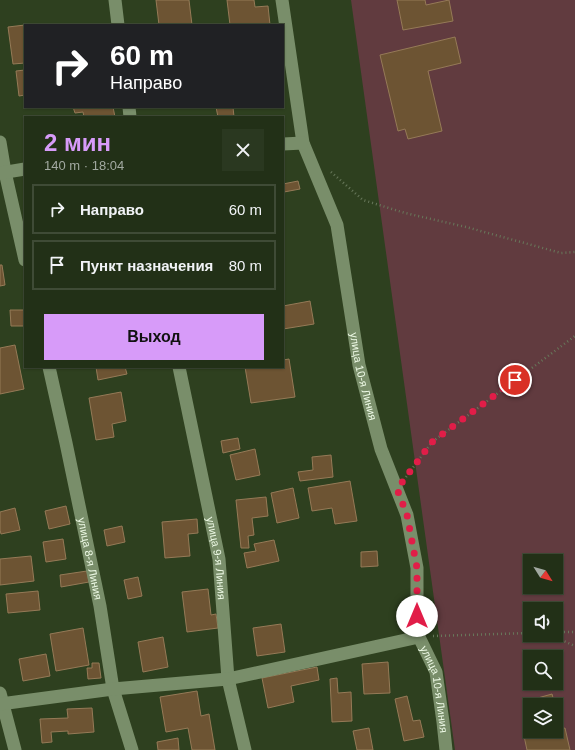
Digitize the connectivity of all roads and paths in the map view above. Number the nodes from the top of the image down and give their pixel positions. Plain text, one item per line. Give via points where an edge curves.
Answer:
1 (115, 0) edge
2 (282, 0) edge
3 (118, 24) edge
4 (0, 142) edge
5 (303, 143) junction
6 (284, 144) edge
7 (24, 169) edge
8 (3, 172) edge
9 (330, 172) dead end
10 (575, 252) edge
11 (24, 256) edge
12 (575, 336) edge
13 (49, 368) edge
14 (179, 368) edge
15 (397, 489) junction
16 (563, 632) edge
17 (575, 632) edge
18 (523, 633) edge
19 (419, 637) junction
20 (563, 641) edge
21 (575, 646) edge
22 (228, 679) junction
23 (113, 689) junction
24 (1, 700) edge
25 (16, 750) edge
26 (132, 750) edge
27 (245, 750) edge
28 (446, 750) edge

1 - 3 street
2 - 5 street, улица 10-я Линия
4 - 8 street
5 - 6 street
5 - 15 street, улица 10-я Линия via 337,225 359,365 381,449
7 - 8 street
8 - 11 street
9 - 10 path via 363,200 561,253
12 - 15 path via 432,442
13 - 23 street, улица 8-я Линия via 100,606
14 - 22 street, улица 9-я Линия via 219,559
15 - 19 street, улица 10-я Линия via 407,515 417,568
16 - 17 path
18 - 19 path
19 - 22 street
19 - 28 street, улица 10-я Линия via 436,672
20 - 21 path
22 - 23 street
22 - 27 street, улица 9-я Линия
23 - 24 street
23 - 26 street, улица 8-я Линия
24 - 25 street

